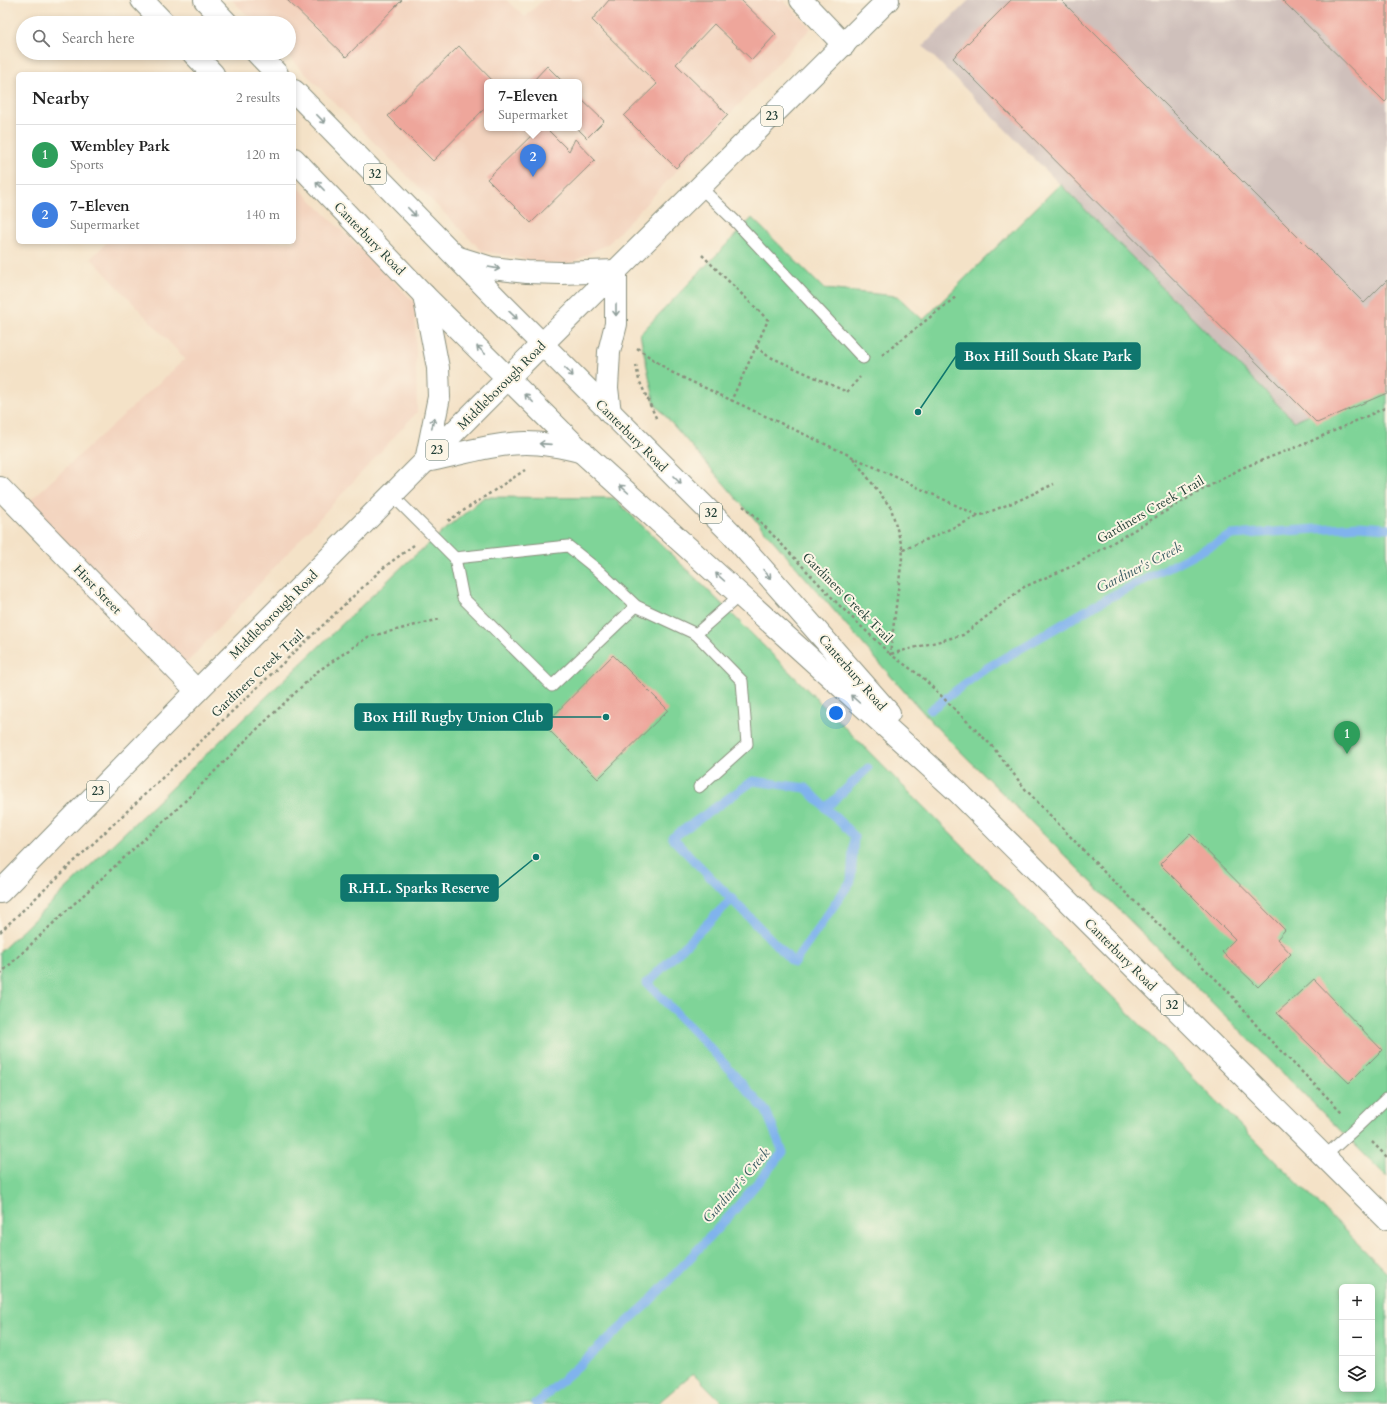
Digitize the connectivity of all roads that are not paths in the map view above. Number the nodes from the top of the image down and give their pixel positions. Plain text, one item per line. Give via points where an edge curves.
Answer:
1 (142, 0) edge
2 (205, 0) edge
3 (801, 0) edge
4 (888, 0) edge
5 (157, 16) edge
6 (220, 16) edge
7 (844, 45) junction
8 (200, 60) edge
9 (264, 60) edge
10 (211, 72) edge
11 (275, 72) edge
12 (296, 93) edge
13 (296, 161) edge
14 (700, 187) junction
15 (457, 257) junction
16 (616, 271) junction
17 (424, 295) junction
18 (542, 344) junction
19 (863, 358) dead end
20 (509, 378) junction
21 (610, 413) junction
22 (583, 452) junction
23 (426, 461) junction
24 (0, 488) edge
25 (392, 495) junction
26 (455, 558) junction
27 (740, 595) junction
28 (636, 606) junction
29 (696, 634) junction
30 (197, 691) junction
31 (699, 787) dead end
32 (957, 791) junction
33 (0, 892) edge
34 (1387, 1098) edge
35 (1325, 1156) junction
36 (1387, 1219) edge

1 - 5 main road
2 - 6 main road
3 - 7 main road
4 - 7 main road, Middleborough Road / 23
7 - 14 main road, Middleborough Road / 23
8 - 10 main road
9 - 11 main road
12 -> 15 main road, Canterbury Road / 32
17 -> 13 main road, Canterbury Road / 32
14 - 16 main road, Middleborough Road / 23
14 - 19 lane
15 -> 16 main road via 491,268 527,272
15 -> 18 main road, Canterbury Road / 32
16 - 18 main road, Middleborough Road / 23
16 -> 21 main road via 616,324 609,352 607,388
20 -> 17 main road, Canterbury Road / 32
23 -> 17 main road via 439,397 438,368
18 - 20 main road, Middleborough Road / 23
18 -> 21 main road, Canterbury Road / 32
22 -> 20 main road, Canterbury Road / 32
20 - 23 main road, Middleborough Road / 23
21 -> 32 main road, Canterbury Road / 32 via 730,532
22 -> 23 main road via 558,445 525,443
27 -> 22 main road, Canterbury Road / 32
23 - 25 main road, Middleborough Road / 23
24 - 30 main road, Hirst Street
25 - 26 lane
25 - 30 main road, Middleborough Road / 23
26 - 28 lane via 568,546
26 - 28 lane via 463,598 552,686
27 - 29 lane
32 -> 27 main road, Canterbury Road / 32
28 - 29 lane
29 - 31 lane via 742,681 747,744
30 - 33 main road, Middleborough Road / 23
32 - 35 main road, Canterbury Road / 32
34 - 35 lane
35 - 36 main road, Canterbury Road / 32

